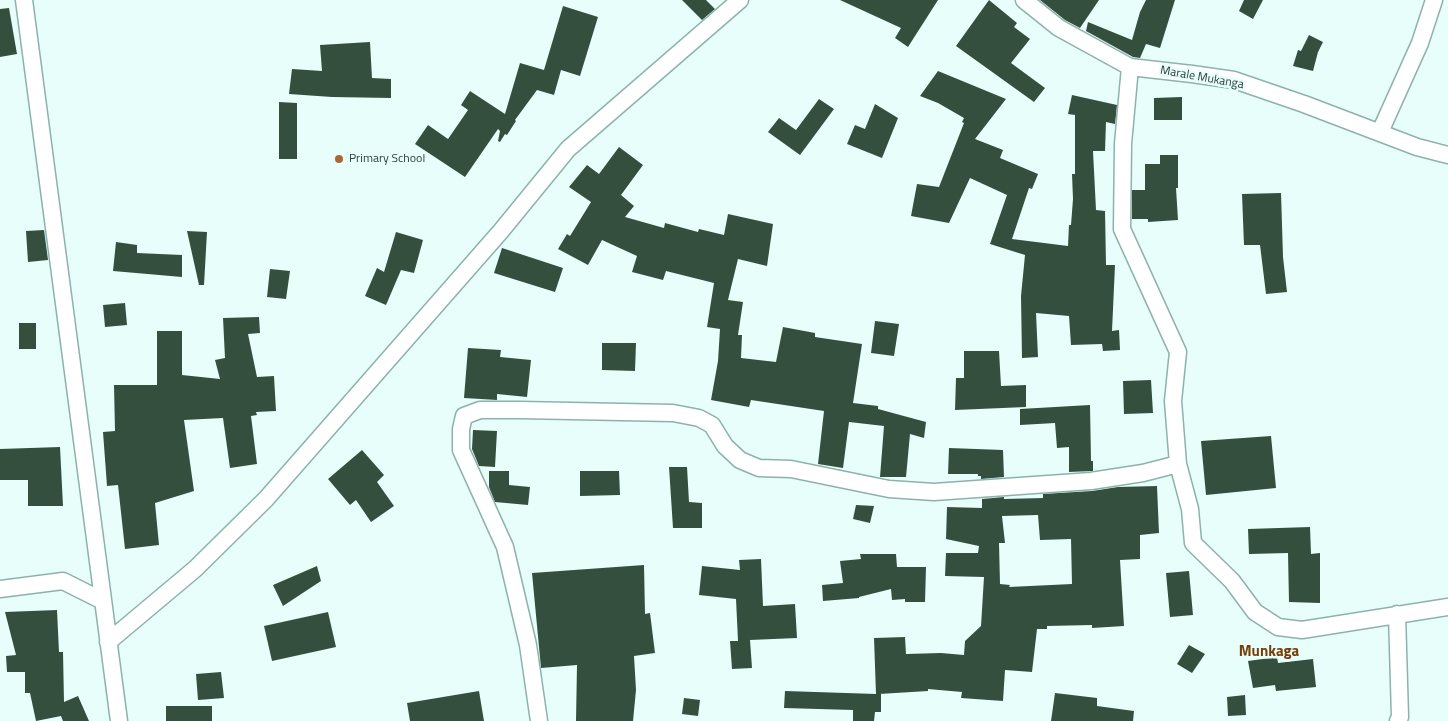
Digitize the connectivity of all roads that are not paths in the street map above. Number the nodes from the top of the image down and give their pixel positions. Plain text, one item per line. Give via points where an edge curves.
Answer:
1 (24, 0) edge
2 (740, 0) edge
3 (1024, 0) edge
4 (1434, 0) edge
5 (1130, 67) junction
6 (1380, 132) junction
7 (1448, 154) edge
8 (1178, 464) junction
9 (0, 589) edge
10 (103, 601) junction
11 (1448, 607) edge
12 (1397, 614) junction
13 (108, 642) junction
14 (119, 721) edge
15 (539, 721) edge
16 (1398, 721) edge

1 - 10 street
2 - 13 street via 568,149 501,231 266,499 195,569
3 - 5 street, Marale Mukanga via 1059,28
4 - 6 street via 1420,43
5 - 6 street, Marale Mukanga via 1234,80
5 - 8 street via 1122,229 1178,352 1173,401
6 - 7 street, Marale Mukanga via 1417,147
8 - 12 street via 1190,509 1193,543 1232,581 1255,612 1278,627 1302,630
8 - 15 street via 1091,481 943,492 890,489 791,469 759,468 740,460 725,446 712,425 700,418 673,413 480,410 464,416 461,450 505,547 528,645
9 - 10 street via 63,581
10 - 13 street
11 - 12 street
12 - 16 street
13 - 14 street

